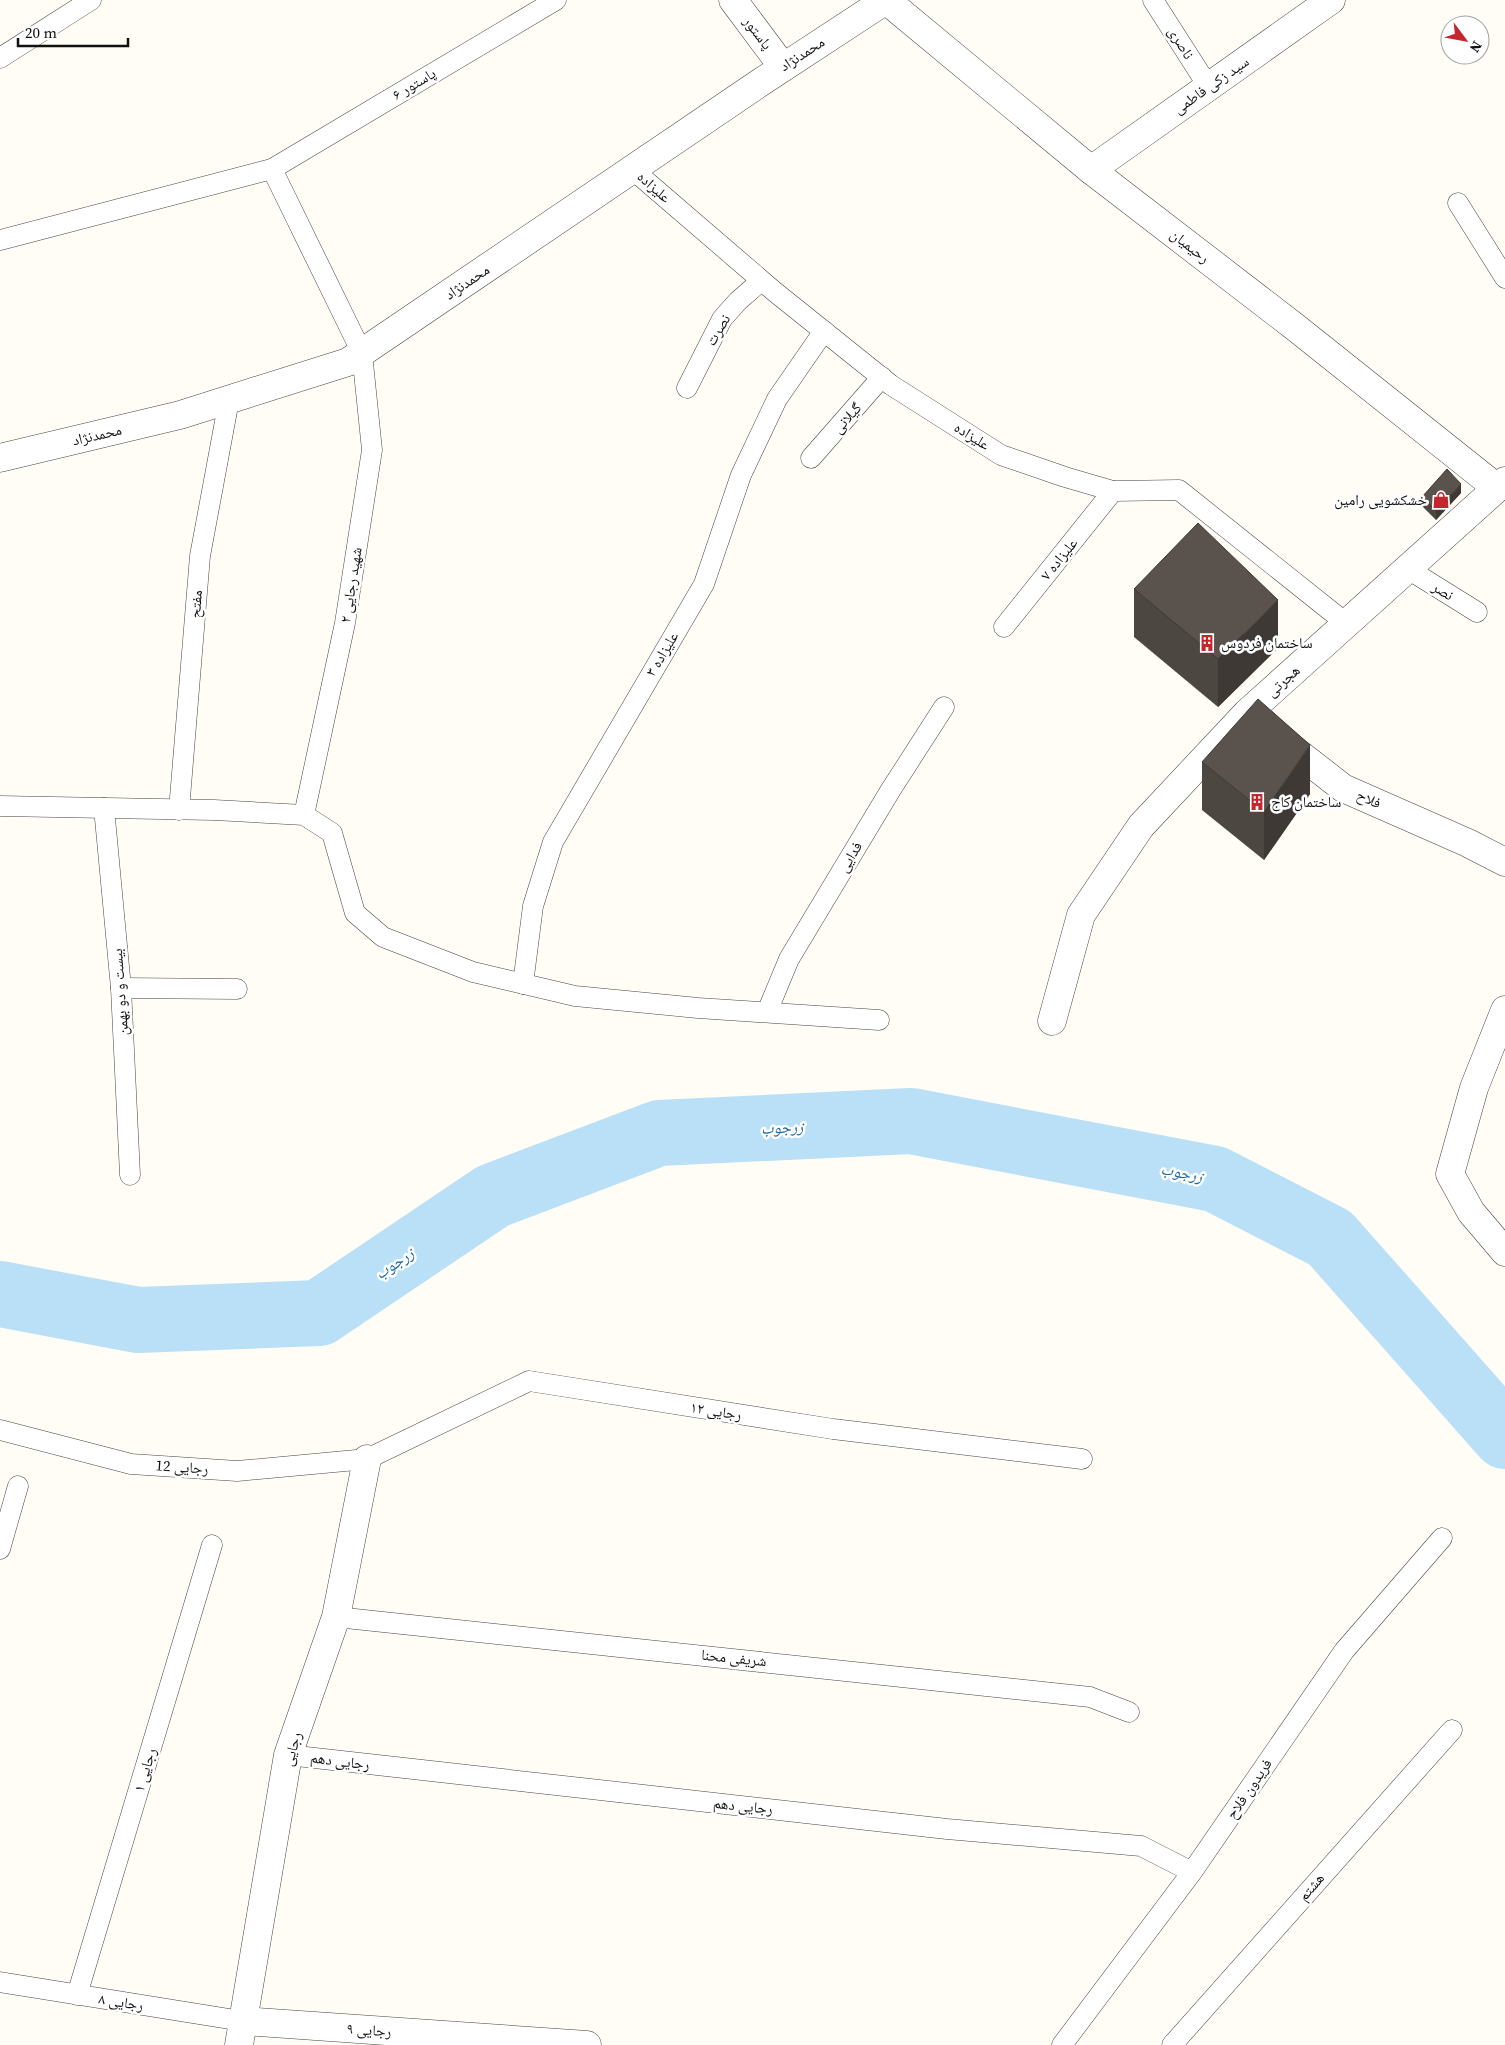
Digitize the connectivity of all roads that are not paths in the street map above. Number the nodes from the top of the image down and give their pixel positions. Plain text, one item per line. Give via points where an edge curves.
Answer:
1 (91, 0) edge
2 (556, 0) edge
3 (733, 0) edge
4 (886, 0) edge
5 (1153, 0) edge
6 (1331, 0) edge
7 (0, 58) edge
8 (783, 67) junction
9 (1208, 86) junction
10 (632, 168) junction
11 (272, 169) junction
12 (1091, 170) junction
13 (1458, 203) dead end
14 (0, 240) edge
15 (1505, 278) edge
16 (761, 281) junction
17 (824, 331) junction
18 (362, 354) junction
19 (882, 378) junction
20 (687, 388) dead end
21 (229, 400) junction
22 (0, 458) edge
23 (811, 458) dead end
24 (1502, 488) edge
25 (1113, 491) junction
26 (1408, 569) junction
27 (1478, 612) dead end
28 (1347, 624) junction
29 (1004, 627) dead end
30 (944, 707) dead end
31 (1247, 713) junction
32 (0, 806) edge
33 (104, 808) junction
34 (178, 810) junction
35 (304, 815) junction
36 (1505, 862) edge
37 (524, 984) junction
38 (120, 988) junction
39 (238, 989) dead end
40 (1505, 1010) edge
41 (767, 1012) junction
42 (879, 1020) dead end
43 (1052, 1021) dead end
44 (130, 1175) dead end
45 (1505, 1252) edge
46 (0, 1430) edge
47 (367, 1458) junction
48 (1082, 1459) dead end
49 (18, 1486) dead end
50 (1442, 1538) dead end
51 (212, 1545) dead end
52 (0, 1549) edge
53 (336, 1617) junction
54 (1129, 1712) dead end
55 (1452, 1730) dead end
56 (288, 1755) junction
57 (1192, 1872) junction
58 (0, 1982) edge
59 (77, 1995) junction
60 (240, 2033) edge
61 (587, 2045) edge
62 (1062, 2045) edge
63 (1172, 2045) edge

1 - 7 lane
2 - 11 lane, پاستور ۶
3 - 8 street, پاستور
4 - 8 street, محمدنژاد
4 - 12 street, رحیمیان
5 - 9 lane, ناصری
6 - 9 street, سید زکی فاطمی
8 - 10 street, محمدنژاد
9 - 12 street, سید زکی فاطمی
10 - 16 lane, علیزاده
10 - 18 street, محمدنژاد
11 - 14 lane, پاستور ۶
11 - 18 lane, شهید رجایی ۲
12 - 24 street, رحیمیان
13 - 15 lane
16 - 17 lane, علیزاده
16 - 20 lane, نصرت via 722,319
17 - 19 lane, علیزاده
17 - 37 lane, علیزاده ۳ via 777,399 741,476 704,584 553,842 533,906
18 - 21 street, محمدنژاد via 348,362
18 - 35 lane, شهید رجایی ۲ via 372,450 345,622
19 - 23 lane, گیلانی
19 - 25 lane, علیزاده via 1002,455
21 - 22 street, محمدنژاد via 180,415
21 - 34 lane, مفتح via 200,556
24 - 26 street, هجرتی
25 - 28 lane, علیزاده via 1178,490
25 - 29 lane, علیزاده ۷
26 - 27 lane, نصر
26 - 28 street, هجرتی
28 - 31 street, هجرتی
30 - 41 lane, فدایی via 788,959
31 - 36 street, فلاح via 1343,788
31 - 43 street, هجرتی via 1140,826 1081,916
32 - 33 lane
33 - 34 lane
33 - 38 lane, بیست و دو بهمن
34 - 35 lane
35 - 37 lane via 332,833 355,913 383,937 473,972
37 - 41 lane via 575,996
38 - 39 lane
38 - 44 lane, بیست و دو بهمن
40 - 45 street via 1474,1088 1450,1174 1471,1212
41 - 42 lane
46 - 47 lane, رجایی 12 via 131,1464 237,1471
47 - 48 lane, رجایی ۱۲ via 529,1381 833,1429
47 - 53 street, رجایی
49 - 52 lane
50 - 57 lane, فریدون فلاح via 1344,1651
51 - 59 lane, رجایی ۱
53 - 54 lane, شریفی محنا via 1090,1697
53 - 56 street, رجایی
55 - 63 lane, هشتم
56 - 57 lane, رجایی دهم via 947,1828 1141,1846
56 - 60 street, رجایی
57 - 62 lane, فریدون فلاح
58 - 59 lane, رجایی ۸
59 - 60 lane, رجایی ۸
60 - 61 street, رجایی ۹

